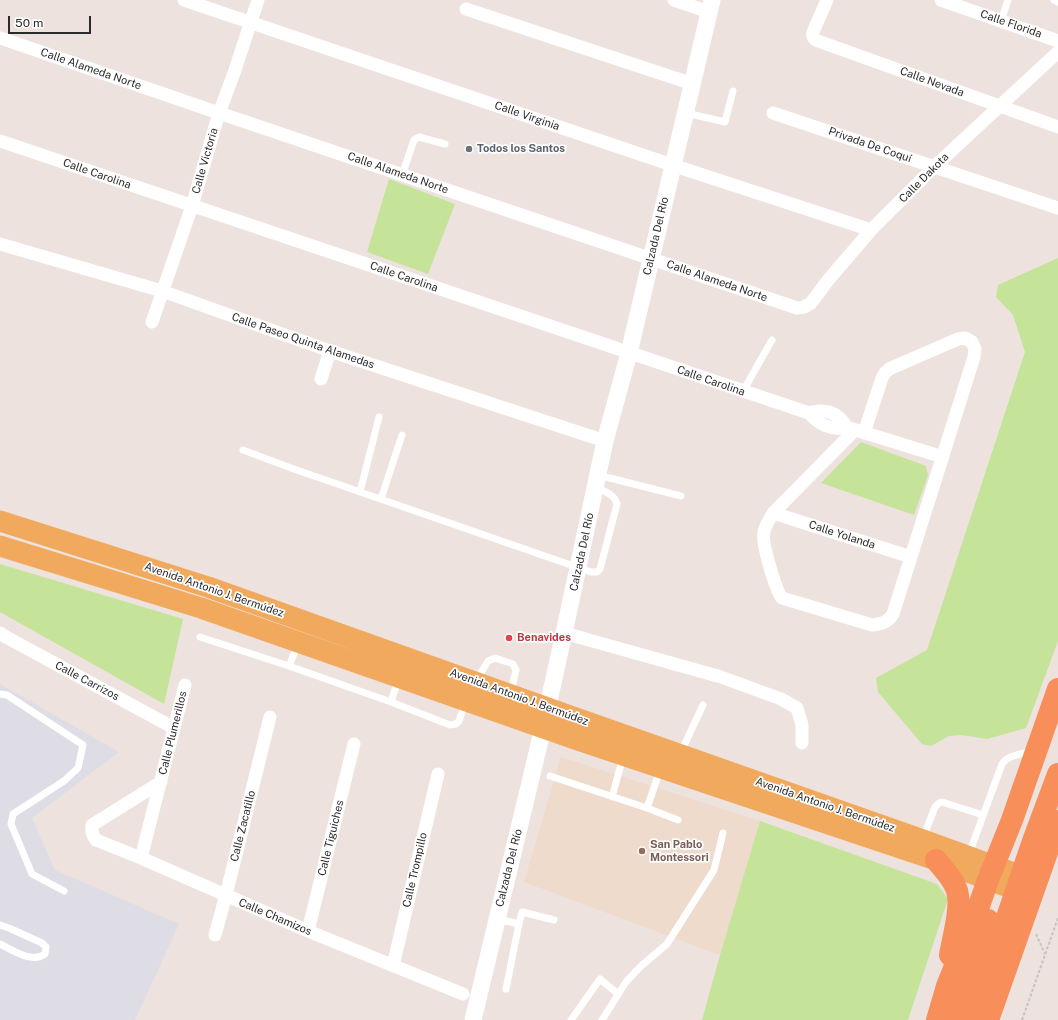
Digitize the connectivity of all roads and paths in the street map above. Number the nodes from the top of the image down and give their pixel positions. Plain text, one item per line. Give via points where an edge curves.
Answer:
1 (184, 0) edge
2 (258, 0) edge
3 (674, 0) edge
4 (827, 0) edge
5 (942, 0) edge
6 (1008, 0) edge
7 (1054, 0) edge
8 (1058, 2) edge
9 (710, 6) edge
10 (466, 9) dead end
11 (1002, 21) junction
12 (251, 23) junction
13 (0, 38) edge
14 (1058, 41) edge
15 (1058, 52) edge
16 (693, 84) junction
17 (733, 91) dead end
18 (999, 106) junction
19 (219, 113) junction
20 (685, 113) junction
21 (773, 113) dead end
22 (1058, 126) edge
23 (0, 141) edge
24 (445, 144) dead end
25 (672, 165) junction
26 (934, 167) junction
27 (402, 174) junction
28 (192, 206) junction
29 (1058, 208) edge
30 (871, 230) junction
31 (0, 244) edge
32 (651, 258) junction
33 (162, 291) junction
34 (797, 308) joint
35 (152, 322) dead end
36 (772, 340) dead end
37 (330, 351) junction
38 (629, 353) junction
39 (321, 379) dead end
40 (743, 391) junction
41 (380, 417) dead end
42 (855, 430) junction
43 (402, 435) dead end
44 (605, 441) junction
45 (243, 450) dead end
46 (943, 458) junction
47 (597, 481) junction
48 (360, 492) junction
49 (681, 496) dead end
50 (381, 499) junction
51 (773, 513) junction
52 (0, 521) edge
53 (0, 546) edge
54 (911, 557) junction
55 (578, 568) junction
56 (0, 633) edge
57 (564, 633) junction
58 (200, 637) dead end
59 (299, 643) junction
60 (289, 666) junction
61 (399, 678) junction
62 (476, 682) junction
63 (185, 685) dead end
64 (1058, 689) edge
65 (0, 694) edge
66 (511, 694) junction
67 (465, 701) junction
68 (391, 702) junction
69 (703, 705) dead end
70 (548, 708) junction
71 (270, 717) dead end
72 (1058, 724) edge
73 (174, 728) junction
74 (543, 728) junction
75 (802, 743) dead end
76 (354, 744) dead end
77 (1036, 750) junction
78 (680, 754) junction
79 (623, 756) junction
80 (660, 768) junction
81 (438, 774) dead end
82 (1058, 774) edge
83 (550, 776) dead end
84 (161, 782) junction
85 (612, 797) junction
86 (647, 808) junction
87 (983, 815) junction
88 (678, 820) dead end
89 (1058, 821) edge
90 (92, 833) joint
91 (723, 833) dead end
92 (1028, 836) junction
93 (923, 840) junction
94 (968, 856) junction
95 (142, 858) junction
96 (936, 860) junction
97 (991, 873) junction
98 (1034, 888) junction
99 (64, 891) dead end
100 (226, 895) junction
101 (1058, 918) edge
102 (497, 919) junction
103 (554, 920) dead end
104 (519, 924) junction
105 (0, 925) edge
106 (995, 927) junction
107 (308, 931) junction
108 (215, 935) dead end
109 (0, 944) edge
110 (393, 966) junction
111 (948, 986) junction
112 (506, 989) dead end
113 (463, 994) dead end
114 (618, 994) junction
115 (473, 1020) edge
116 (571, 1020) edge
117 (602, 1020) edge
118 (937, 1020) edge
119 (957, 1020) edge
120 (972, 1020) edge
121 (988, 1020) edge
122 (1022, 1020) edge

1 - 12 street, Calle Virginia
2 - 12 street, Calle Victoria
3 - 9 street
4 - 18 street, Calle Nevada via 813,32 814,39
5 - 11 street, Calle Florida
6 - 11 lane
7 - 8 lane
9 - 16 street, Calzada Del Río
10 - 16 street
11 - 14 street, Calle Florida
12 - 19 street, Calle Victoria
12 - 25 street, Calle Virginia
13 - 19 street, Calle Alameda Norte
15 - 18 street, Calle Dakota
16 - 20 street, Calzada Del Río
17 - 20 lane via 725,122
18 - 22 street, Calle Nevada
18 - 26 street, Calle Dakota
19 - 27 street, Calle Alameda Norte
19 - 28 street, Calle Victoria
20 - 25 street, Calzada Del Río
21 - 26 street, Privada De Coquí
23 - 28 street, Calle Carolina
24 - 27 lane via 419,137 414,140
25 - 30 street, Calle Virginia
25 - 32 street, Calzada Del Río
26 - 29 street, Privada De Coquí
26 - 30 street, Calle Dakota
27 - 32 street, Calle Alameda Norte
28 - 33 street, Calle Victoria
28 - 38 street, Calle Carolina
30 - 34 street, Calle Dakota via 811,303
31 - 33 street, Calle Paseo Quinta Alamedas
32 - 34 street, Calle Alameda Norte
32 - 38 street, Calzada Del Río
33 - 35 street, Calle Victoria
33 - 37 street, Calle Paseo Quinta Alamedas
36 - 40 lane
37 - 39 street
37 - 44 street, Calle Paseo Quinta Alamedas
38 - 40 street, Calle Carolina
38 - 44 street, Calzada Del Río
40 - 42 street, Calle Carolina via 808,413 820,410 832,413
41 - 48 lane
42 - 46 street, Calle Carolina
42 - 46 street via 889,369 965,338 972,342 975,354
42 - 51 street
43 - 50 lane
44 - 47 street, Calzada Del Río
45 - 48 lane
46 - 54 street
47 - 49 lane
47 - 55 street, Calzada Del Río
47 - 55 lane via 602,490 614,497 617,504 600,569 591,572
48 - 50 lane
50 - 55 lane
51 - 54 street, Calle Yolanda
51 - 54 street via 763,533 763,541 780,596 785,600 877,625 889,620 893,614
52 - 62 main road, Avenida Antonio J. Bermúdez via 208,587
53 - 59 main road, Avenida Antonio J. Bermúdez via 201,608
55 - 57 street, Calzada Del Río
56 - 73 street, Calle Carrizos
57 - 70 street, Calzada Del Río
57 - 75 street via 721,677 782,699 797,708 802,725
58 - 60 lane
59 - 60 lane
59 - 61 main road, Avenida Antonio J. Bermúdez
60 - 68 lane
61 - 67 main road, Avenida Antonio J. Bermúdez
61 - 68 lane
62 - 66 main road, Avenida Antonio J. Bermúdez
62 - 66 lane via 488,662 494,658 513,664 516,670
63 - 73 street, Calle Plumerillos
64 - 77 highway
65 - 99 lane via 7,695 83,745 78,768 64,781 13,814 11,824 32,874
66 - 70 main road, Avenida Antonio J. Bermúdez
67 - 68 lane via 459,722 450,725
67 - 74 main road, Avenida Antonio J. Bermúdez
69 - 78 lane
70 - 74 street, Calzada Del Río
70 - 78 main road, Avenida Antonio J. Bermúdez
71 - 100 street, Calle Zacatillo
72 - 92 highway
73 - 84 street, Calle Plumerillos
74 - 79 main road, Avenida Antonio J. Bermúdez
74 - 102 street, Calzada Del Río
76 - 107 street, Calle Tiguiches
77 - 87 lane via 1004,760
77 - 92 highway
78 - 93 main road, Avenida Antonio J. Bermúdez
79 - 80 main road, Avenida Antonio J. Bermúdez
79 - 85 lane
80 - 86 lane
80 - 96 main road, Avenida Antonio J. Bermúdez
81 - 110 street, Calle Trompillo
82 - 92 highway
83 - 85 lane
84 - 90 street, Calle Plumerillos via 92,825
84 - 95 street, Calle Plumerillos
85 - 86 lane
86 - 88 lane
87 - 93 lane via 939,803 935,807
87 - 94 lane
89 - 92 highway
90 - 95 street, Calle Chamizos via 96,840
91 - 114 lane via 714,870 667,944 640,967
92 - 97 highway
92 - 98 highway
92 - 106 highway
93 - 94 main road, Avenida Antonio J. Bermúdez
94 - 97 main road, Avenida Antonio J. Bermúdez
95 - 100 street, Calle Chamizos
96 - 97 main road, Avenida Antonio J. Bermúdez
96 - 111 highway via 950,877 959,898 948,965
97 - 98 main road, Avenida Antonio J. Bermúdez
97 - 106 highway
98 - 106 highway
100 - 107 street, Calle Chamizos
100 - 108 street, Calle Zacatillo
101 - 122 path
102 - 104 lane
102 - 115 street, Calzada Del Río
103 - 104 lane via 522,912
104 - 112 lane
105 - 109 lane via 42,943 46,947 45,954 38,958 30,958
106 - 111 highway
106 - 119 highway
106 - 120 highway
106 - 121 highway
107 - 110 street, Calle Chamizos
110 - 113 street, Calle Chamizos
111 - 118 highway
114 - 116 lane via 600,978
114 - 117 lane

